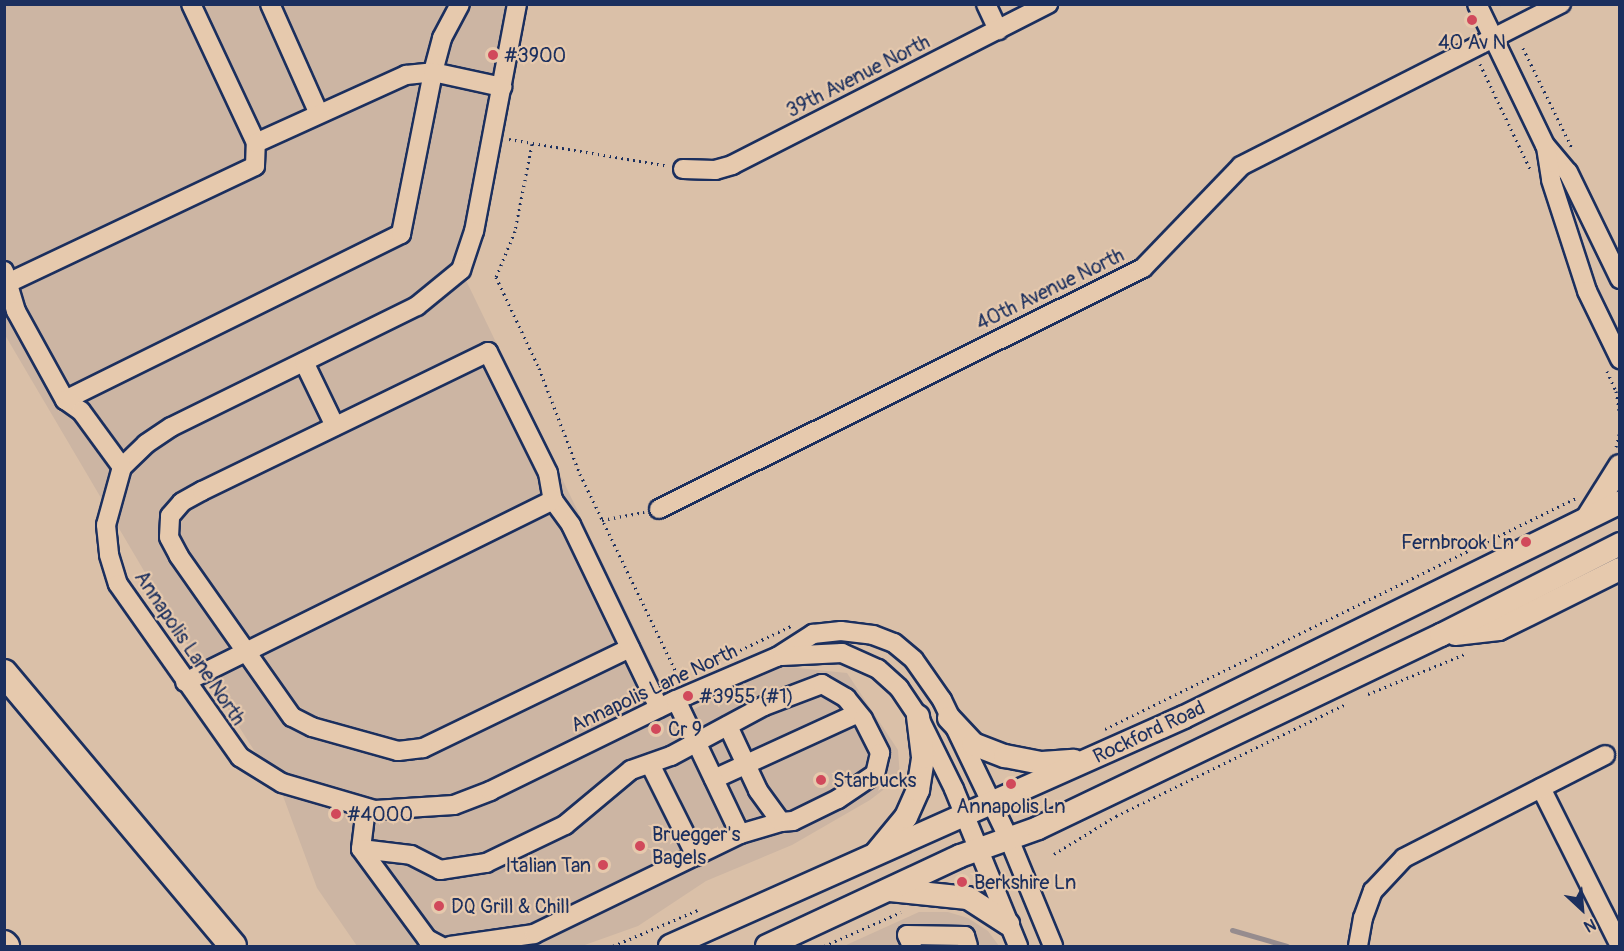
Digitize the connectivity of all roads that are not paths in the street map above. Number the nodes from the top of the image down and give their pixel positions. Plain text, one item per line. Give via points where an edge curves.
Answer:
1 (191, 4) edge
2 (270, 4) edge
3 (460, 4) edge
4 (517, 4) edge
5 (986, 4) edge
6 (1048, 4) edge
7 (1477, 4) edge
8 (1562, 4) edge
9 (998, 30) junction
10 (1493, 37) junction
11 (433, 72) junction
12 (502, 87) junction
13 (319, 114) junction
14 (256, 143) junction
15 (1545, 145) junction
16 (683, 169) road end
17 (7, 277) edge
18 (1620, 279) edge
19 (1620, 359) edge
20 (304, 362) junction
21 (65, 400) junction
22 (335, 426) junction
23 (1616, 460) edge
24 (122, 467) junction
25 (553, 500) junction
26 (1620, 502) edge
27 (659, 509) road end
28 (1588, 517) junction
29 (1620, 544) edge
30 (1620, 569) edge
31 (1441, 635) junction
32 (630, 648) junction
33 (244, 650) junction
34 (777, 657) junction
35 (4, 673) edge
36 (185, 682) junction
37 (676, 700) junction
38 (659, 708) junction
39 (858, 713) junction
40 (918, 716) junction
41 (949, 718) junction
42 (728, 726) junction
43 (696, 743) junction
44 (1605, 754) dead end
45 (1091, 760) junction
46 (746, 763) junction
47 (650, 764) junction
48 (714, 779) junction
49 (1541, 788) junction
50 (992, 804) junction
51 (366, 808) junction
52 (965, 816) junction
53 (781, 822) junction
54 (740, 834) junction
55 (1009, 839) junction
56 (361, 849) junction
57 (980, 849) junction
58 (696, 855) junction
59 (873, 858) junction
60 (890, 890) junction
61 (1008, 924) junction
62 (232, 946) edge
63 (440, 946) edge
64 (450, 946) edge
65 (670, 946) edge
66 (767, 946) edge
67 (912, 946) edge
68 (968, 946) edge
69 (1018, 946) edge
70 (1053, 946) edge
71 (1358, 946) edge
72 (1620, 946) edge

1 - 14 street
2 - 13 street
3 - 11 street via 442,38
4 - 12 street
5 - 9 street
6 - 9 street, 39th Avenue North
7 - 10 street
8 - 10 street, 40th Avenue North
9 - 16 street, 39th Avenue North via 732,165 715,170
10 - 15 street
10 - 27 street, 40th Avenue North via 1241,166 1143,268
11 - 12 street
11 - 13 street via 406,75
11 - 21 street via 401,234
12 - 20 street via 474,231 461,270 417,306
13 - 14 street
14 - 17 street via 255,166
15 - 18 street via 1568,172
15 - 19 street via 1551,180 1587,291
17 - 21 street via 16,311
20 - 22 street
20 - 24 street via 171,427
21 - 24 street via 81,411
22 - 25 street via 488,352 548,473
22 - 33 street via 202,491 182,502 170,516 169,537 179,556
23 - 28 main road
24 - 36 street, Annapolis Lane North via 106,525 109,555 118,584
25 - 32 street via 571,525
25 - 33 street
26 - 28 main road, Rockford Road
28 - 45 main road, Rockford Road
29 - 31 main road, Rockford Road
30 - 31 main road via 1499,628
31 - 55 main road, Rockford Road
32 - 33 street via 423,748 398,751 312,727 292,717
32 - 38 street
33 - 36 street
34 - 37 street, Annapolis Lane North
34 - 40 street, Annapolis Lane North via 814,652 859,658 899,688
34 - 41 street, Annapolis Lane North via 813,634 840,631 873,635 894,643 914,660 931,682
35 - 62 highway
36 - 51 street, Annapolis Lane North via 224,739 259,772
37 - 38 street, Annapolis Lane North
37 - 43 street
38 - 51 street, Annapolis Lane North via 453,805 415,810
39 - 42 street via 846,698 822,684 764,706
39 - 46 street
39 - 53 street via 880,753 875,774 838,799 793,821
40 - 52 street, Annapolis Lane North
40 - 59 main road via 923,757 918,790 906,817
41 - 45 main road via 973,744 1005,756 1042,763
41 - 50 street, Annapolis Lane North
42 - 43 street
42 - 46 street
43 - 47 street
43 - 48 street
44 - 49 street
45 - 50 main road, Rockford Road
46 - 48 street
46 - 53 street
47 - 56 street via 631,770 565,825 486,863 440,870 411,855
47 - 58 street
48 - 54 street
49 - 71 street via 1404,858 1373,891 1362,918
49 - 72 street
50 - 52 main road, Rockford Road
50 - 55 street, Annapolis Lane North
51 - 56 street
52 - 57 street, Annapolis Lane North
52 - 59 main road, Rockford Road
53 - 54 street
54 - 58 street
55 - 57 main road, Rockford Road
55 - 70 street, Annapolis Lane North
56 - 63 street via 427,939
57 - 60 main road, Rockford Road
57 - 61 street, Annapolis Lane North
58 - 64 street via 534,934
59 - 65 main road, Rockford Road
60 - 61 main road via 968,898
60 - 66 main road, Rockford Road
61 - 69 street, Annapolis Lane North
67 - 68 street via 907,935 965,936

